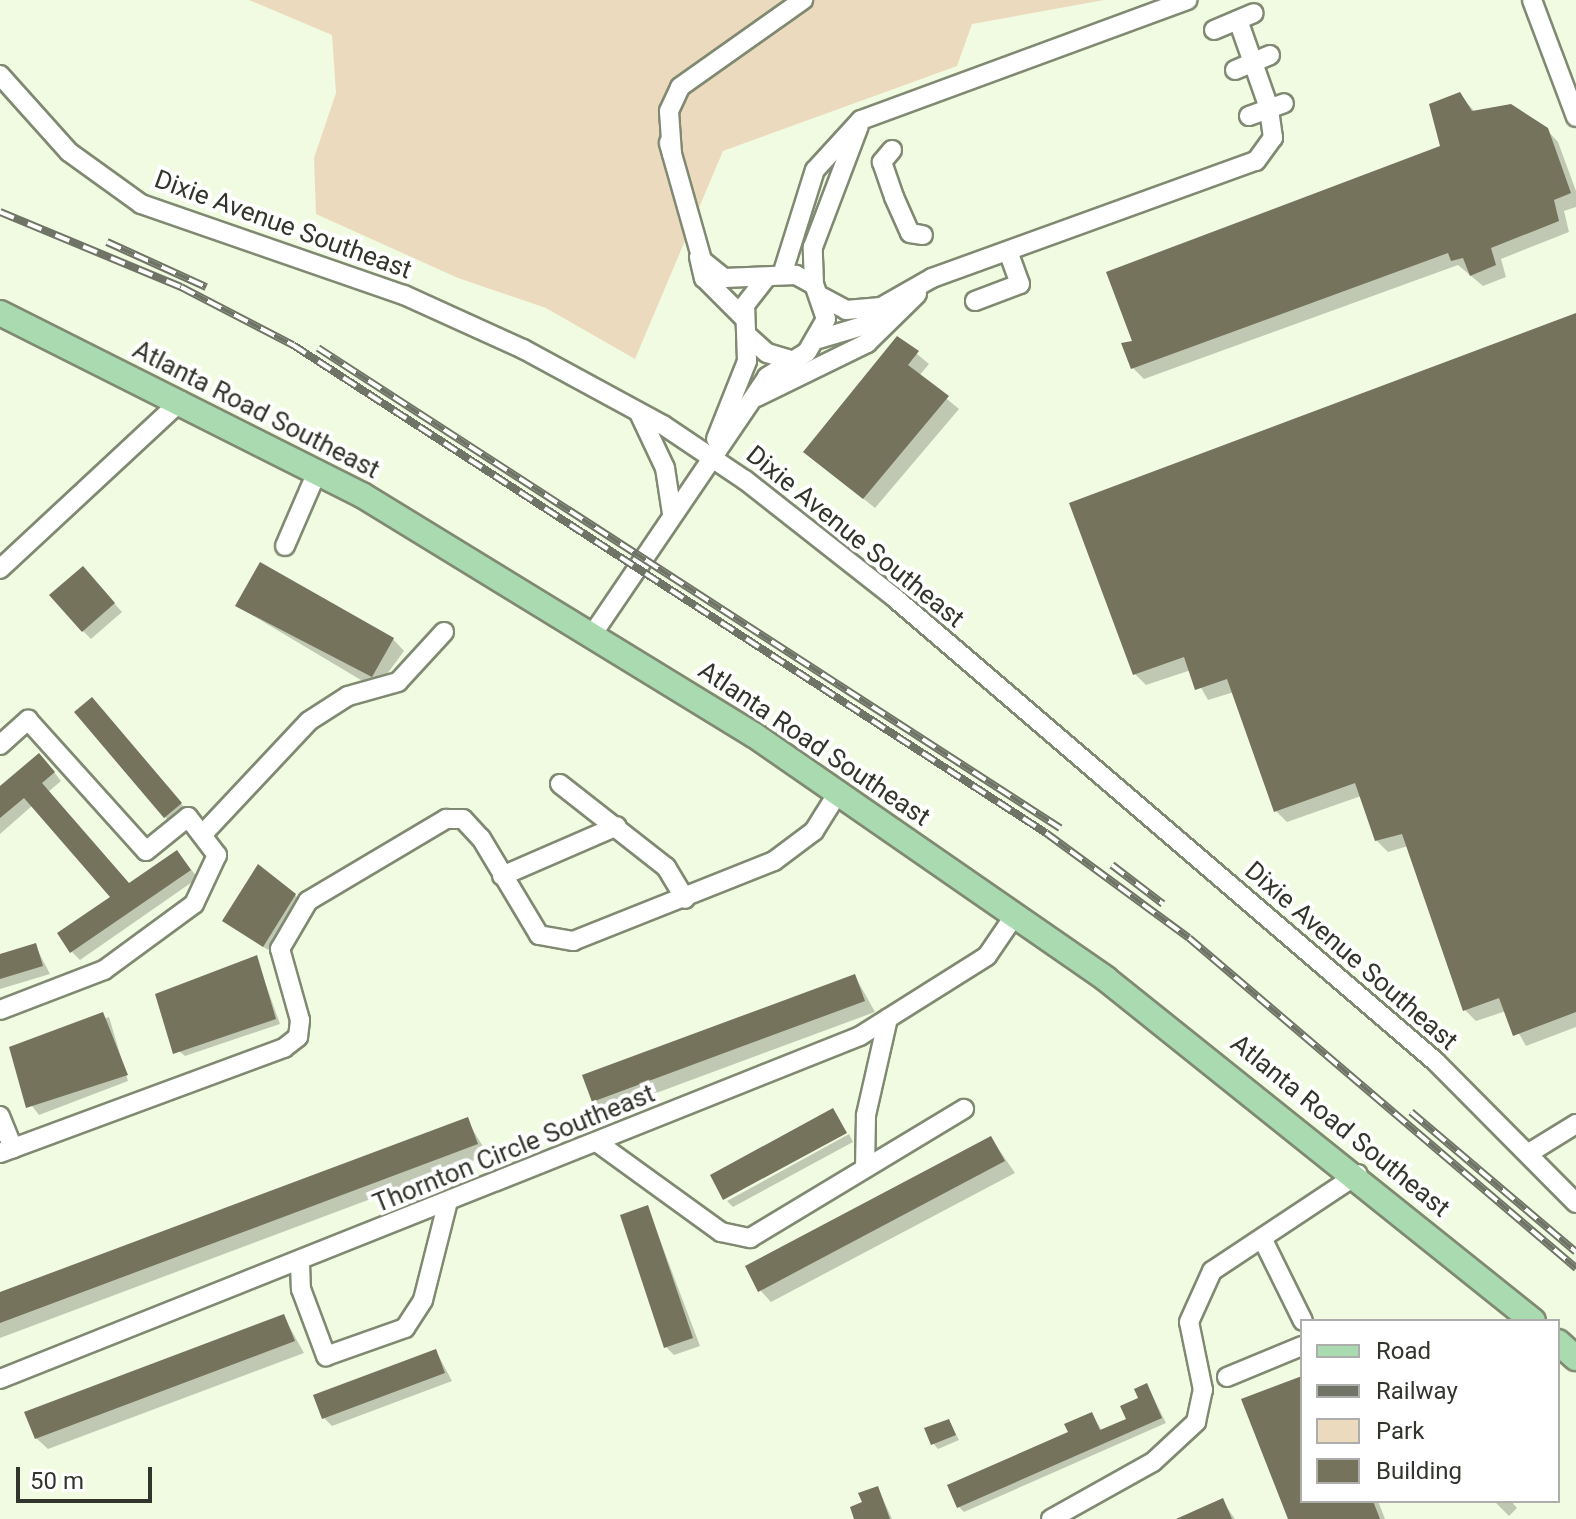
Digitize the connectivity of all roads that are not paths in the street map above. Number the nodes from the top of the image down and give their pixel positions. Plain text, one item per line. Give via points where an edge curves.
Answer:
1 (803, 0) edge
2 (1188, 0) edge
3 (1532, 0) edge
4 (1214, 30) dead end
5 (1270, 55) dead end
6 (1244, 67) junction
7 (0, 75) edge
8 (1277, 105) junction
9 (1249, 116) dead end
10 (1576, 117) edge
11 (861, 120) junction
12 (669, 143) junction
13 (892, 150) dead end
14 (923, 235) dead end
15 (1008, 251) junction
16 (774, 276) junction
17 (932, 278) junction
18 (818, 291) junction
19 (975, 301) dead end
20 (0, 313) edge
21 (743, 317) junction
22 (893, 317) junction
23 (748, 336) junction
24 (819, 339) junction
25 (788, 359) junction
26 (757, 397) junction
27 (181, 401) junction
28 (639, 413) junction
29 (710, 456) junction
30 (317, 472) junction
31 (672, 514) junction
32 (285, 546) dead end
33 (0, 569) edge
34 (444, 632) dead end
35 (594, 632) junction
36 (0, 745) edge
37 (560, 784) dead end
38 (839, 791) junction
39 (617, 826) junction
40 (202, 835) junction
41 (502, 876) junction
42 (685, 899) junction
43 (1015, 915) junction
44 (0, 1010) edge
45 (888, 1018) junction
46 (964, 1109) dead end
47 (0, 1116) edge
48 (1576, 1124) edge
49 (598, 1143) junction
50 (6, 1151) edge
51 (1529, 1153) junction
52 (865, 1168) junction
53 (1358, 1174) junction
54 (1576, 1203) edge
55 (447, 1205) junction
56 (1263, 1240) junction
57 (300, 1263) junction
58 (1302, 1319) edge
59 (1531, 1319) edge
60 (1560, 1344) edge
61 (1300, 1347) edge
62 (1576, 1358) edge
63 (1227, 1377) dead end
64 (0, 1379) edge
65 (1051, 1519) edge

1 - 12 street via 680,87 669,111
2 - 11 street
3 - 10 street
4 - 6 street via 1246,16
5 - 6 street
6 - 8 street
7 - 28 street, Dixie Avenue Southeast via 69,152 141,204 404,295
8 - 9 street
8 - 15 street via 1273,138 1256,161
11 - 16 street via 815,170
11 - 18 street via 813,247
12 - 16 street via 702,260 724,278
12 - 21 street via 704,278
13 - 14 street via 882,162 894,197 910,233
15 - 17 street
15 - 19 street via 1020,284
16 - 18 street
16 - 21 street
17 - 18 street via 862,312
17 - 22 street
18 - 24 street via 826,319
20 - 27 main road, Atlanta Road Southeast
21 - 23 street
22 - 24 street
22 - 26 street via 867,343
23 - 25 street via 767,353
23 - 29 street via 747,361
24 - 25 street
25 - 26 street
26 - 29 street
27 - 30 main road, Atlanta Road Southeast
27 - 33 street
28 - 29 street, Dixie Avenue Southeast
28 - 31 street via 665,468
29 - 31 street
29 - 51 street, Dixie Avenue Southeast via 896,599 1435,1061
30 - 32 street
30 - 35 main road, Atlanta Road Southeast
31 - 35 street
34 - 40 street via 398,682 348,696 309,721
35 - 38 main road, Atlanta Road Southeast
36 - 40 street via 28,720 146,851 188,817
37 - 39 street
38 - 42 street via 794,848
38 - 43 main road, Atlanta Road Southeast
39 - 41 street
39 - 42 street via 666,867
40 - 44 street via 217,855 194,904 104,970
41 - 42 street via 528,924 554,942
41 - 50 street via 463,819 422,832 330,885 290,928 280,949 300,1020 291,1043
43 - 45 street, Thornton Circle Southeast via 987,956
43 - 53 main road, Atlanta Road Southeast
45 - 49 street, Thornton Circle Southeast
45 - 52 street via 866,1115
46 - 52 street
47 - 50 street
48 - 51 street
49 - 52 street via 721,1232 750,1238
49 - 55 street, Thornton Circle Southeast
51 - 54 street, Dixie Avenue Southeast
53 - 56 street
53 - 59 main road, Atlanta Road Southeast
55 - 57 street, Thornton Circle Southeast
55 - 57 street via 423,1300 405,1328 331,1354 301,1289
56 - 58 street
56 - 65 street via 1212,1271 1195,1298 1189,1322 1203,1390 1196,1422 1153,1462
57 - 64 street, Thornton Circle Southeast
60 - 62 main road
61 - 63 street

